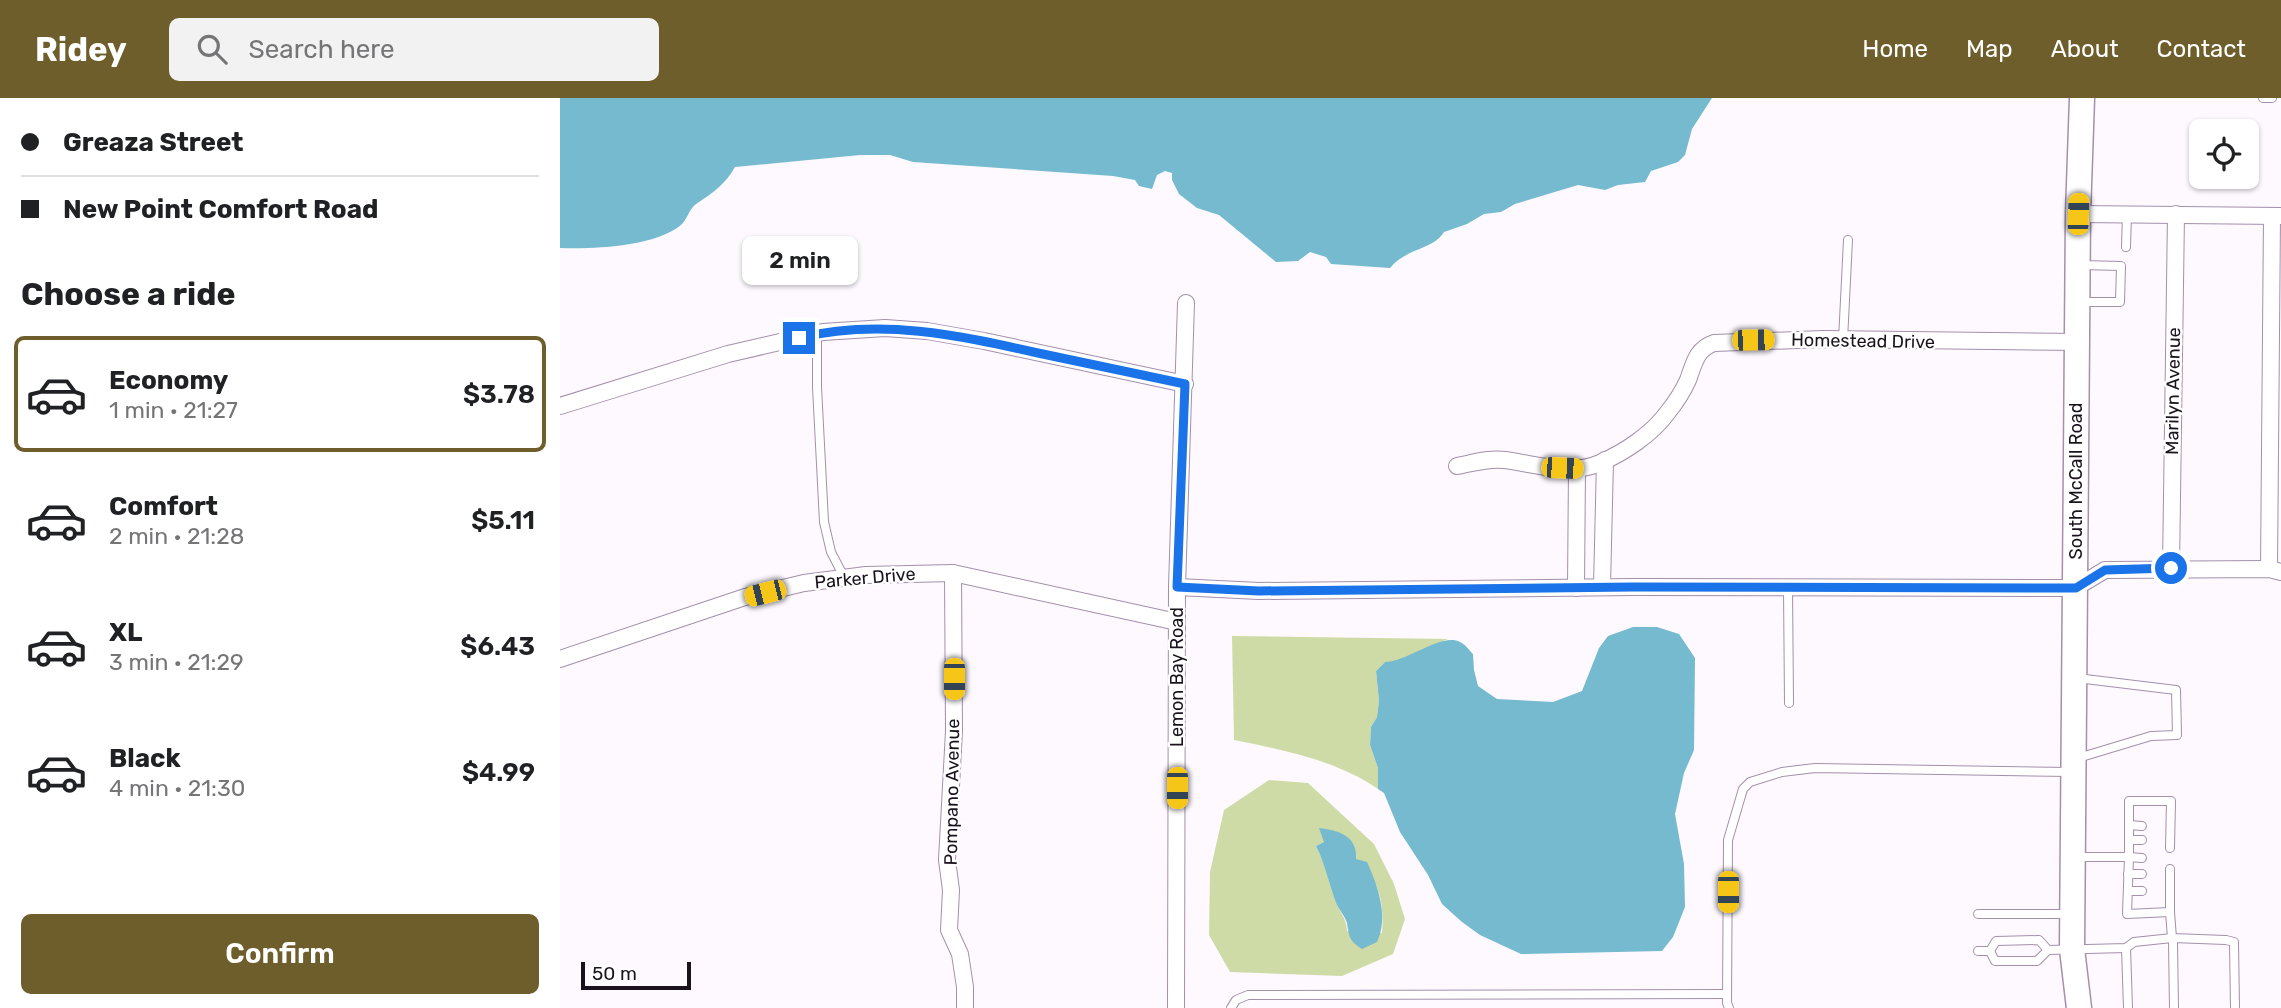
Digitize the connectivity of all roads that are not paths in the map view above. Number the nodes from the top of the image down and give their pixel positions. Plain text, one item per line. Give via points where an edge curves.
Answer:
1 (2082, 98) edge
2 (2263, 98) edge
3 (2272, 98) edge
4 (2078, 214) junction
5 (2127, 214) junction
6 (2176, 214) junction
7 (2277, 216) edge
8 (1848, 240) dead end
9 (2126, 247) dead end
10 (2078, 265) junction
11 (2078, 302) junction
12 (1186, 303) dead end
13 (817, 334) junction
14 (1843, 340) junction
15 (2077, 342) junction
16 (1185, 384) junction
17 (560, 406) edge
18 (1605, 460) junction
19 (1457, 466) dead end
20 (1577, 468) junction
21 (2171, 568) junction
22 (2275, 570) edge
23 (953, 573) junction
24 (844, 578) junction
25 (1177, 587) junction
26 (1602, 587) junction
27 (1576, 588) junction
28 (1788, 588) junction
29 (2076, 588) junction
30 (1177, 622) junction
31 (560, 659) edge
32 (2074, 678) junction
33 (1790, 703) dead end
34 (2074, 765) junction
35 (2129, 825) junction
36 (2160, 825) dead end
37 (2170, 825) junction
38 (2142, 826) dead end
39 (2129, 840) junction
40 (2142, 840) dead end
41 (2167, 842) dead end
42 (2073, 857) junction
43 (2129, 857) junction
44 (2142, 858) dead end
45 (2167, 872) dead end
46 (2128, 874) junction
47 (2142, 874) dead end
48 (2128, 891) junction
49 (2142, 891) dead end
50 (2170, 912) junction
51 (1978, 914) dead end
52 (2072, 914) junction
53 (2172, 938) junction
54 (2126, 948) junction
55 (2060, 949) junction
56 (1978, 951) dead end
57 (1990, 951) junction
58 (1727, 994) junction
59 (965, 1008) edge
60 (1176, 1008) edge
61 (1231, 1008) edge
62 (1729, 1008) edge
63 (2063, 1008) edge
64 (2079, 1008) edge
65 (2128, 1008) edge
66 (2174, 1008) edge
67 (2235, 1008) edge

1 - 4 main road, South McCall Road
2 - 3 lane
4 - 5 street
4 - 10 main road, South McCall Road
5 - 6 street
5 - 9 lane
6 - 7 street
6 - 21 street, Marilyn Avenue
7 - 22 street
8 - 14 lane
10 - 11 main road, South McCall Road
10 - 11 lane via 2121,266 2120,302
11 - 15 main road, South McCall Road
12 - 16 street, Lemon Bay Road
13 - 16 street via 886,328 927,331
13 - 17 street via 728,354
13 - 24 lane via 824,522
14 - 15 street, Homestead Drive
14 - 18 street, Homestead Drive via 1744,340 1707,345 1696,356 1679,397 1657,425
15 - 29 main road, South McCall Road
16 - 25 street, Lemon Bay Road
18 - 20 street, Homestead Drive
18 - 26 street
19 - 20 street, Homestead Drive via 1495,460
20 - 27 street
21 - 22 street
21 - 29 street via 2105,570
23 - 24 street, Parker Drive
23 - 30 street, Parker Drive
23 - 59 street, Pompano Avenue via 954,731 947,849 949,920 960,954
24 - 31 street, Parker Drive via 746,597
25 - 27 street via 1259,591
25 - 30 street, Lemon Bay Road
26 - 27 street
26 - 28 street
28 - 29 street
28 - 33 lane
29 - 32 main road, South McCall Road
30 - 60 street, Lemon Bay Road
32 - 34 main road, South McCall Road
32 - 34 lane via 2176,691 2177,735 2151,736
34 - 42 main road, South McCall Road
34 - 58 lane via 1815,768 1750,782 1743,789 1728,841
35 - 37 lane via 2129,801 2171,801
35 - 38 lane
35 - 39 lane
36 - 37 lane
37 - 41 lane
39 - 40 lane
39 - 43 lane
42 - 43 lane
42 - 52 main road, South McCall Road
43 - 44 lane
43 - 46 lane
45 - 50 lane
46 - 47 lane
46 - 48 lane
48 - 49 lane
48 - 50 lane via 2127,914
50 - 53 lane
51 - 52 lane
52 - 55 main road, South McCall Road
53 - 54 lane via 2134,942
53 - 66 lane
53 - 67 lane via 2234,942
54 - 55 lane
54 - 65 lane
55 - 57 lane via 2039,940 2009,940 1996,941
55 - 57 lane via 2037,961 1995,961
55 - 63 main road, South McCall Road
55 - 64 main road, South McCall Road
56 - 57 lane
58 - 61 lane via 1248,995
58 - 62 lane

